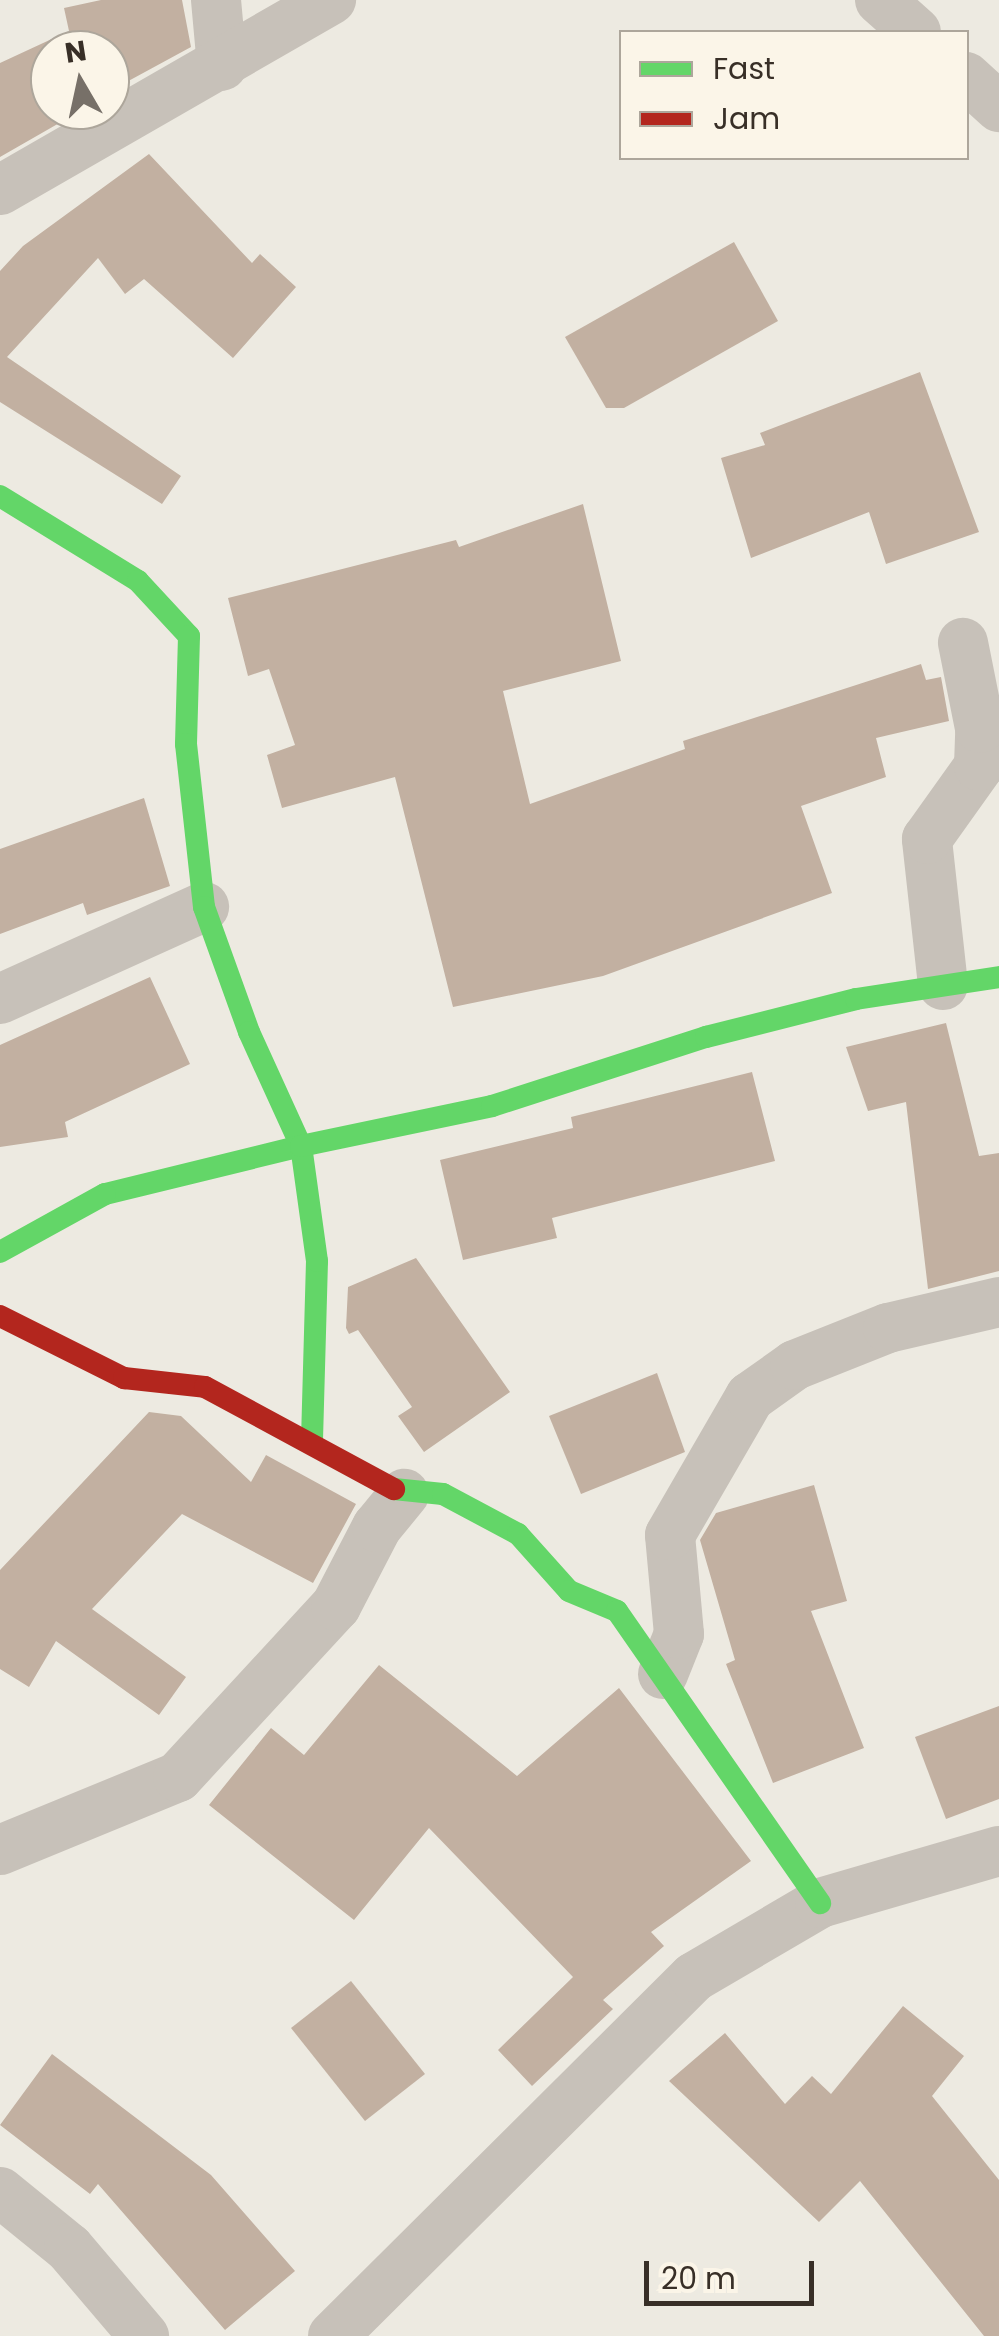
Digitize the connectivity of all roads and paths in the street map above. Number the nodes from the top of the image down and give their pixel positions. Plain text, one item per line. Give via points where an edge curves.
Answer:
1 (216, 0) edge
2 (331, 0) edge
3 (880, 0) edge
4 (914, 30) edge
5 (222, 66) junction
6 (969, 80) edge
7 (999, 107) edge
8 (0, 190) edge
9 (0, 496) edge
10 (963, 644) dead end
11 (204, 907) junction
12 (999, 978) edge
13 (943, 985) junction
14 (0, 999) edge
15 (301, 1146) junction
16 (0, 1252) edge
17 (999, 1302) edge
18 (0, 1316) edge
19 (312, 1440) junction
20 (404, 1494) junction
21 (663, 1674) junction
22 (0, 1850) edge
23 (999, 1851) edge
24 (820, 1902) junction
25 (0, 2192) edge
26 (144, 2336) edge
27 (333, 2336) edge

1 - 5 street
2 - 5 street
3 - 4 street
5 - 8 street
6 - 7 street
9 - 11 street via 138,580 189,636 186,744
10 - 13 street via 980,728 979,766 927,839
11 - 14 street
11 - 15 street via 249,1032
12 - 13 street
13 - 15 street via 706,1037 492,1106
15 - 16 street via 105,1194
15 - 19 street via 318,1260
17 - 21 street via 888,1328 795,1365 750,1397 670,1536 679,1634
18 - 19 street via 124,1378 205,1387
19 - 20 street
20 - 21 street via 443,1494 518,1534 568,1591 616,1611
20 - 22 street via 377,1527 336,1606 178,1777
21 - 24 street
23 - 24 street
24 - 27 street via 694,1977
25 - 26 street via 69,2248

